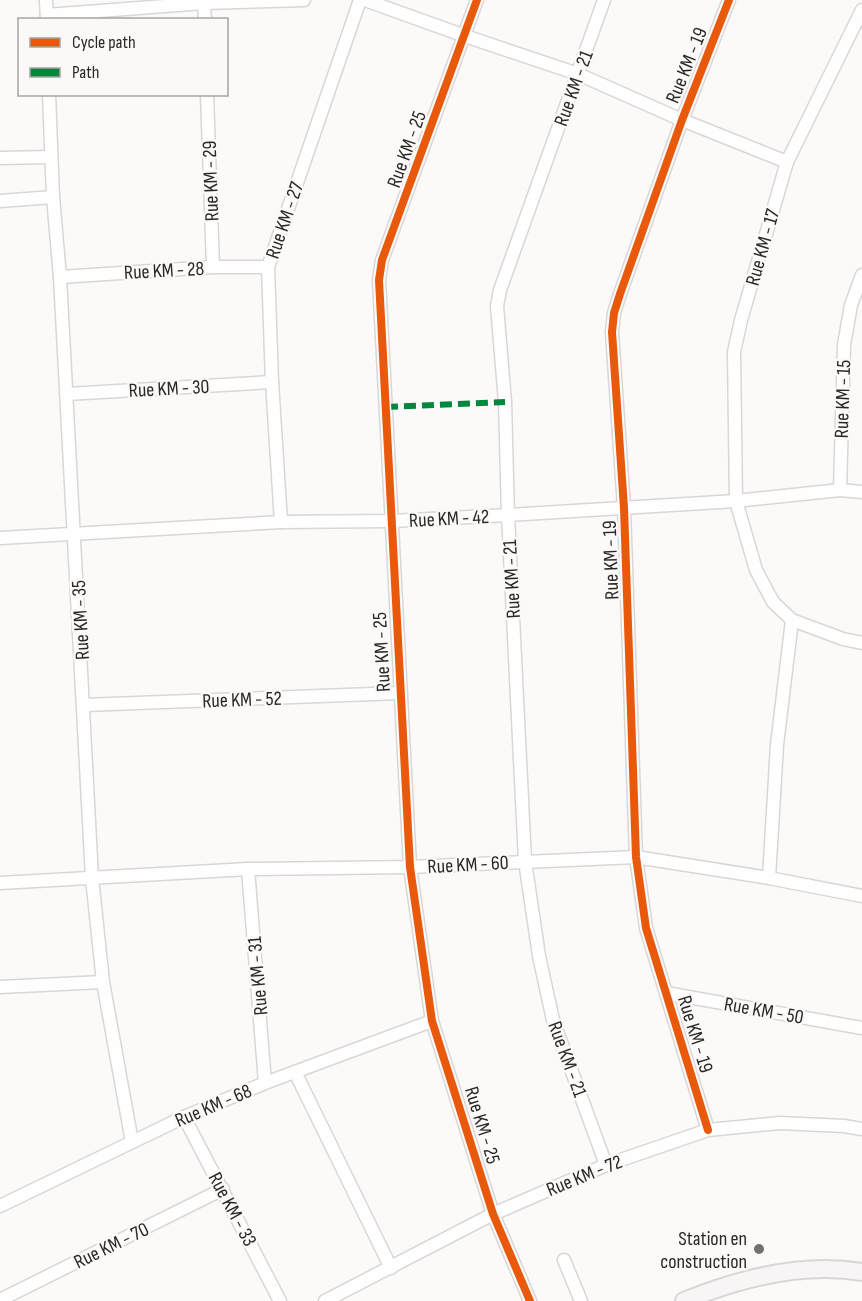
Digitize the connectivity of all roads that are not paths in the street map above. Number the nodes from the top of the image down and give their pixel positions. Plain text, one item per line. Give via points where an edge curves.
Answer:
1 (46, 0) edge
2 (304, 0) edge
3 (360, 0) edge
4 (365, 0) edge
5 (477, 0) edge
6 (604, 0) edge
7 (729, 0) edge
8 (204, 3) junction
9 (862, 10) edge
10 (47, 17) edge
11 (205, 18) edge
12 (465, 36) junction
13 (578, 74) junction
14 (49, 96) edge
15 (207, 96) edge
16 (682, 120) junction
17 (51, 157) junction
18 (0, 158) edge
19 (787, 162) junction
20 (53, 197) junction
21 (0, 201) edge
22 (213, 267) junction
23 (268, 267) junction
24 (862, 275) edge
25 (60, 276) junction
26 (272, 382) junction
27 (67, 394) junction
28 (840, 490) junction
29 (862, 492) edge
30 (736, 501) junction
31 (624, 508) junction
32 (508, 515) junction
33 (391, 521) junction
34 (281, 522) junction
35 (75, 534) junction
36 (0, 538) edge
37 (792, 620) junction
38 (862, 643) edge
39 (399, 693) junction
40 (84, 705) junction
41 (636, 857) junction
42 (525, 861) junction
43 (410, 867) junction
44 (248, 869) junction
45 (92, 878) junction
46 (769, 878) junction
47 (0, 883) edge
48 (862, 896) edge
49 (103, 982) junction
50 (0, 987) edge
51 (666, 993) junction
52 (432, 1021) junction
53 (862, 1028) edge
54 (295, 1072) junction
55 (265, 1083) junction
56 (184, 1117) junction
57 (862, 1129) edge
58 (708, 1130) junction
59 (132, 1142) junction
60 (606, 1164) junction
61 (223, 1189) junction
62 (0, 1206) edge
63 (493, 1214) junction
64 (564, 1260) dead end
65 (391, 1268) junction
66 (862, 1272) edge
67 (0, 1300) edge
68 (280, 1301) edge
69 (325, 1301) edge
70 (530, 1301) edge
71 (581, 1301) edge
72 (684, 1301) edge

1 - 10 street
2 - 8 street
3 - 23 street, Rue KM - 27
4 - 12 street
5 - 12 street, Rue KM - 25
6 - 13 street, Rue KM - 21
7 - 16 street, Rue KM - 19
8 - 10 street
8 - 11 street
9 - 19 street, Rue KM - 17
12 - 13 street
12 - 33 street, Rue KM - 25 via 380,270
13 - 16 street
13 - 32 street, Rue KM - 21 via 498,297
14 - 17 street, Rue KM - 35
15 - 22 street, Rue KM - 29
16 - 19 street
16 - 31 street, Rue KM - 19 via 614,314
17 - 18 street
17 - 20 street, Rue KM - 35
19 - 30 street, Rue KM - 17 via 734,352
20 - 21 street
20 - 25 street, Rue KM - 35
22 - 23 street, Rue KM - 28
22 - 25 street, Rue KM - 28
23 - 26 street, Rue KM - 27
24 - 28 street, Rue KM - 15 via 844,345
25 - 27 street, Rue KM - 35
26 - 27 street, Rue KM - 30
26 - 34 street, Rue KM - 27
27 - 35 street, Rue KM - 35
28 - 29 street, Rue KM - 42
28 - 30 street, Rue KM - 42
30 - 31 street, Rue KM - 42
30 - 37 street, Rue KM - 17 via 756,570 773,602
31 - 32 street, Rue KM - 42
31 - 41 street, Rue KM - 19
32 - 33 street, Rue KM - 42
32 - 42 street, Rue KM - 21
33 - 34 street, Rue KM - 42
33 - 39 street, Rue KM - 25
34 - 35 street, Rue KM - 42
35 - 36 street, Rue KM - 42
35 - 40 street, Rue KM - 35
37 - 38 street
37 - 46 street via 777,745
39 - 40 street, Rue KM - 52
39 - 43 street, Rue KM - 25
40 - 45 street, Rue KM - 35
41 - 42 street, Rue KM - 60
41 - 46 street, Rue KM - 60
41 - 51 street, Rue KM - 19 via 646,928
42 - 43 street, Rue KM - 60
42 - 60 street, Rue KM - 21 via 553,1020
43 - 44 street, Rue KM - 60
43 - 52 street, Rue KM - 25
44 - 45 street, Rue KM - 60
44 - 55 street, Rue KM - 31
45 - 47 street, Rue KM - 60
45 - 49 street, Rue KM - 35
46 - 48 street, Rue KM - 60
49 - 50 street
49 - 59 street, Rue KM - 35
51 - 53 street, Rue KM - 50
51 - 58 street, Rue KM - 19
52 - 54 street, Rue KM - 68
52 - 63 street, Rue KM - 25
54 - 55 street, Rue KM - 68
54 - 65 street
55 - 56 street, Rue KM - 68
56 - 59 street, Rue KM - 68
56 - 61 street, Rue KM - 33
57 - 58 street, Rue KM - 72 via 780,1123
58 - 60 street, Rue KM - 72
59 - 62 street, Rue KM - 68
60 - 63 street, Rue KM - 72
61 - 67 street, Rue KM - 70
61 - 68 street, Rue KM - 33
63 - 65 street, Rue KM - 72
63 - 70 street, Rue KM - 25
64 - 71 street
65 - 69 street, Rue KM - 72
66 - 72 main road via 823,1269 784,1273 719,1287

